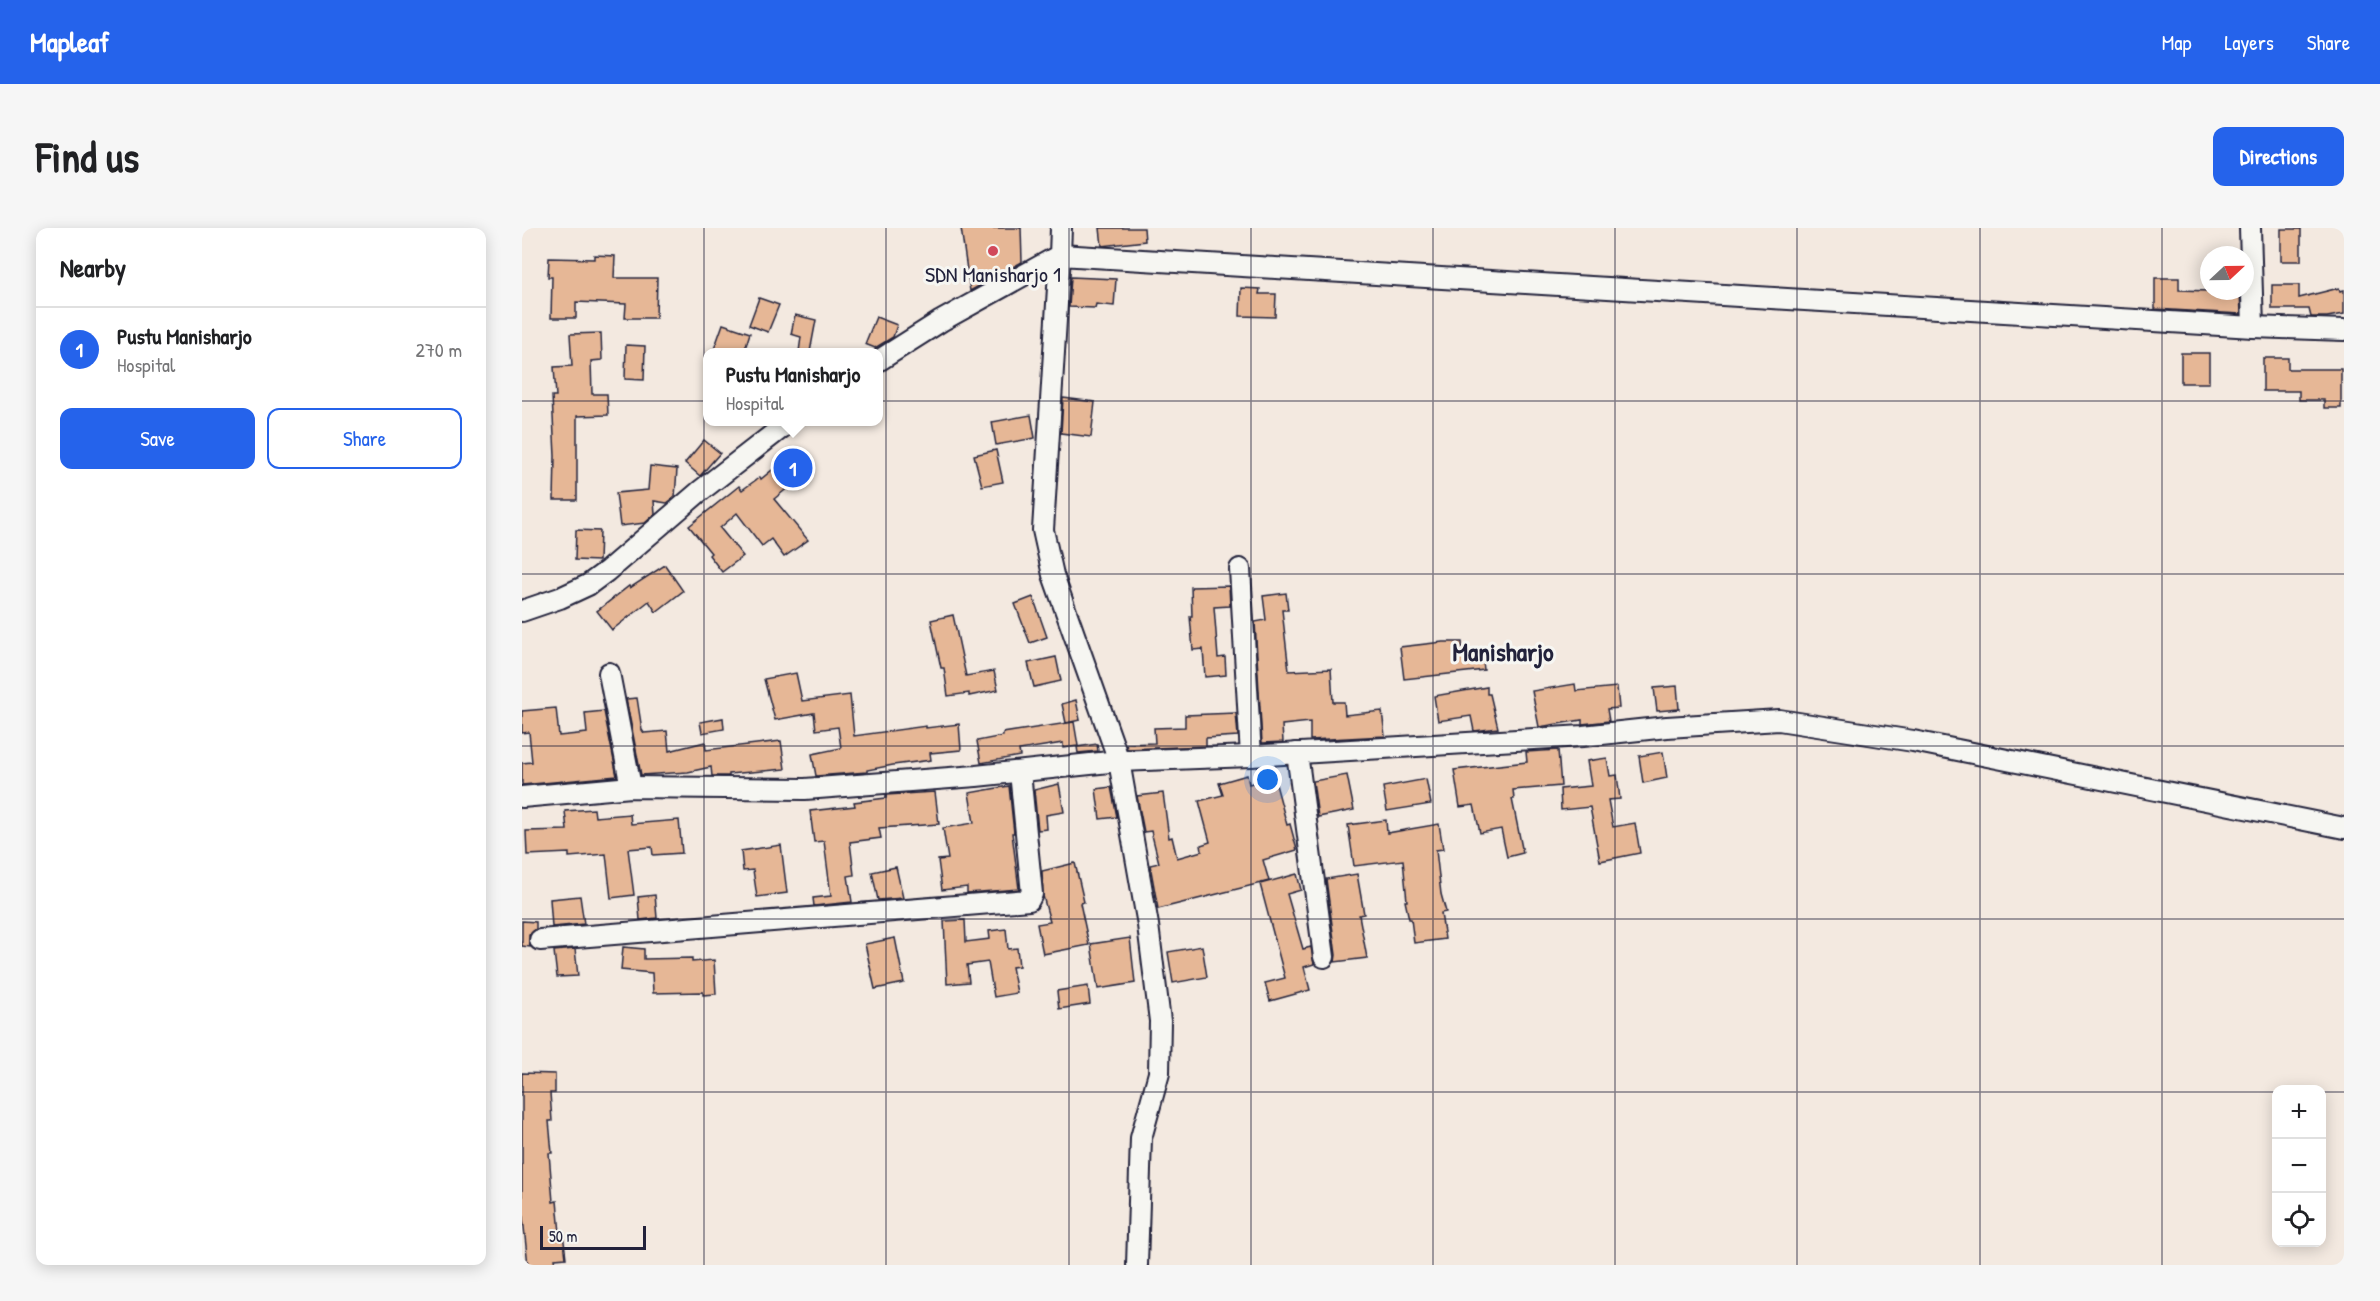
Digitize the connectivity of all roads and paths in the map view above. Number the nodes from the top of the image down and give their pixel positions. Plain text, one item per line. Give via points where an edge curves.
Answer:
1 (1060, 228) edge
2 (2250, 228) edge
3 (1060, 255) junction
4 (2253, 327) junction
5 (2344, 330) edge
6 (883, 358) edge
7 (784, 426) edge
8 (1240, 569) dead end
9 (522, 610) edge
10 (609, 674) dead end
11 (1297, 753) junction
12 (1251, 756) junction
13 (1119, 761) junction
14 (1020, 772) junction
15 (631, 787) junction
16 (522, 797) edge
17 (2344, 828) edge
18 (540, 940) dead end
19 (1324, 957) dead end
20 (1137, 1265) edge

1 - 3 street
2 - 4 street
3 - 4 street
3 - 6 street
3 - 13 street via 1043,530 1053,575
4 - 5 street
7 - 9 street via 588,585
8 - 12 street
10 - 15 street
11 - 12 street
11 - 17 street via 1779,720 1913,741
11 - 19 street
12 - 13 street
13 - 14 street
13 - 20 street via 1148,925 1160,1021 1159,1073 1141,1138
14 - 15 street via 805,789
14 - 18 street via 1032,894 1029,900
15 - 16 street

